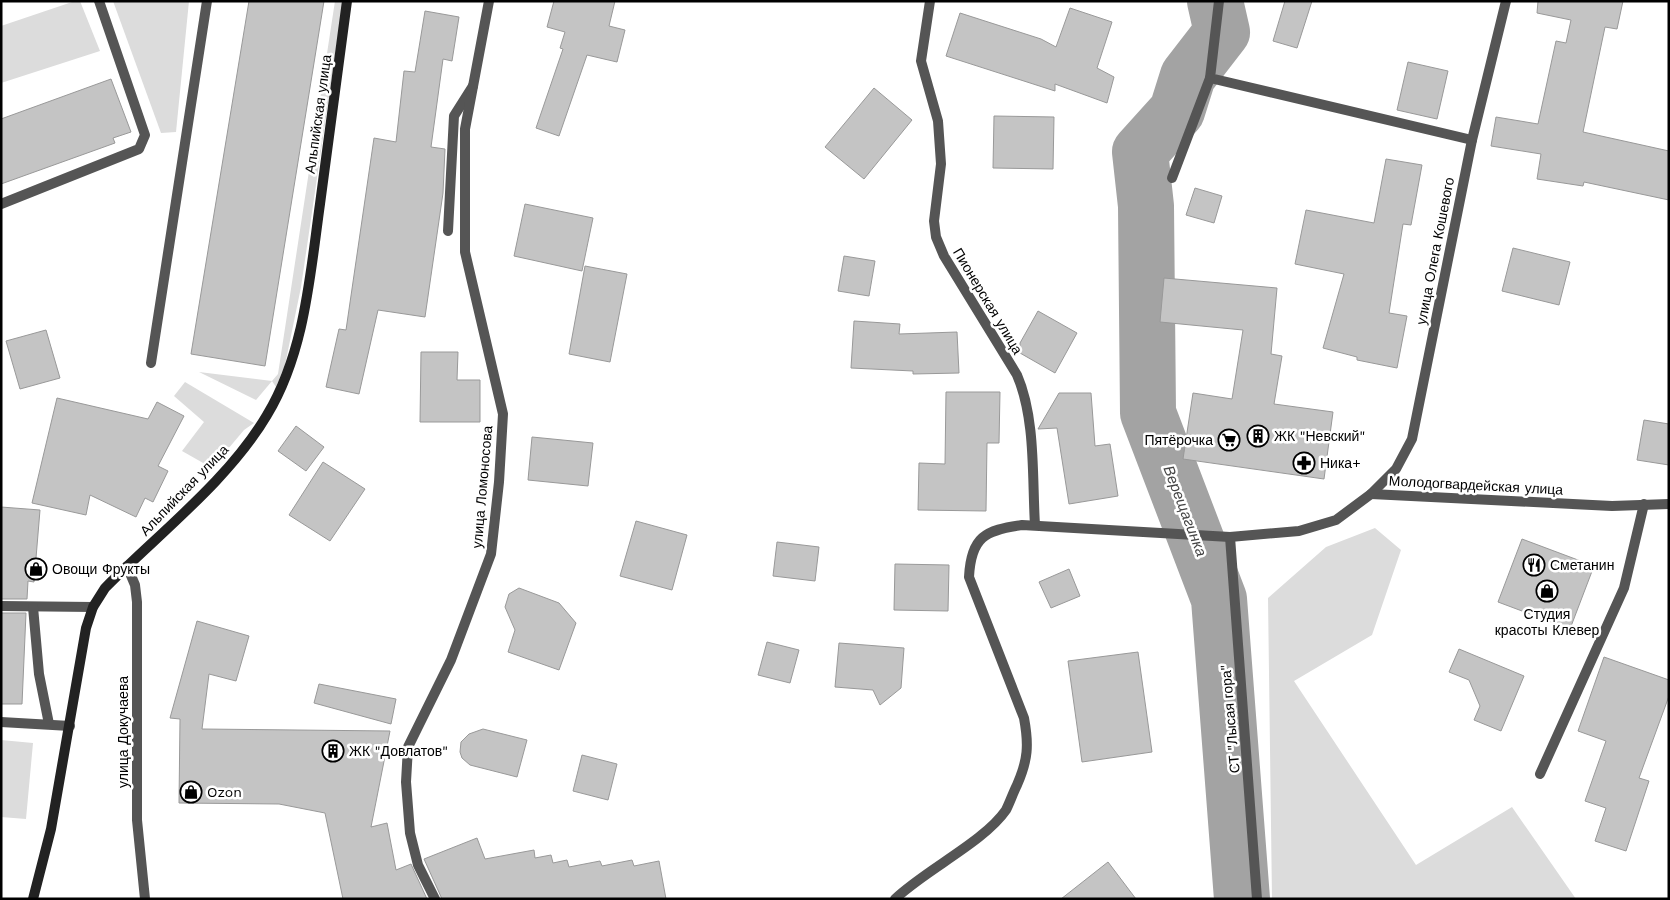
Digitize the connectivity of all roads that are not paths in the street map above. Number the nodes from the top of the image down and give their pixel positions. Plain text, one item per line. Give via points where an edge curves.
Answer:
1 (99, 1) edge
2 (207, 1) edge
3 (347, 1) edge
4 (489, 1) edge
5 (930, 1) edge
6 (1219, 1) edge
7 (1506, 1) edge
8 (1210, 78) junction
9 (473, 85) junction
10 (1472, 140) junction
11 (1172, 178) dead end
12 (1, 204) edge
13 (448, 231) dead end
14 (151, 363) dead end
15 (1371, 494) junction
16 (1644, 504) junction
17 (1669, 504) edge
18 (1035, 525) junction
19 (1230, 537) junction
20 (127, 566) junction
21 (1, 606) edge
22 (33, 607) junction
23 (93, 607) junction
24 (1, 722) edge
25 (49, 724) junction
26 (70, 726) junction
27 (1540, 774) dead end
28 (33, 899) edge
29 (145, 899) edge
30 (435, 899) edge
31 (895, 899) edge
32 (1257, 899) edge

1 - 12 street via 145,135 139,149
2 - 14 street
3 - 20 street, Альпийская улица via 306,303 290,368 267,415 244,447 203,493
4 - 9 street, улица Ломоносова
5 - 18 street, Пионерская улица via 921,61 938,121 941,164 934,221 936,237 944,256 1023,388 1028,415
6 - 8 street
7 - 10 street, улица Олега Кошевого
8 - 10 street
8 - 11 street
9 - 13 street via 454,116
9 - 30 street, улица Ломоносова via 465,129 465,252 502,414 500,482 491,554 451,660 408,747 406,782 410,833 418,865
10 - 15 street, улица Олега Кошевого via 1412,439 1396,469
15 - 16 street, Молодогвардейская улица via 1612,506
15 - 19 street, Молодогвардейская улица via 1336,520 1299,531
16 - 17 street, Молодогвардейская улица
16 - 27 street via 1624,588
18 - 19 street, Молодогвардейская улица
18 - 31 street, Молодогвардейская улица via 996,528 981,538 970,556 969,577 1024,718 1028,740 1025,766 1006,810 981,834 913,881
19 - 32 street, СТ "Лысая гора"
20 - 23 street, Альпийская улица via 104,588
20 - 29 street, улица Докучаева via 135,585 137,602 137,820
21 - 22 street
22 - 23 street
22 - 25 street via 39,674
23 - 26 street, Альпийская улица via 86,628
24 - 25 street
25 - 26 street
26 - 28 street, Альпийская улица via 51,829

